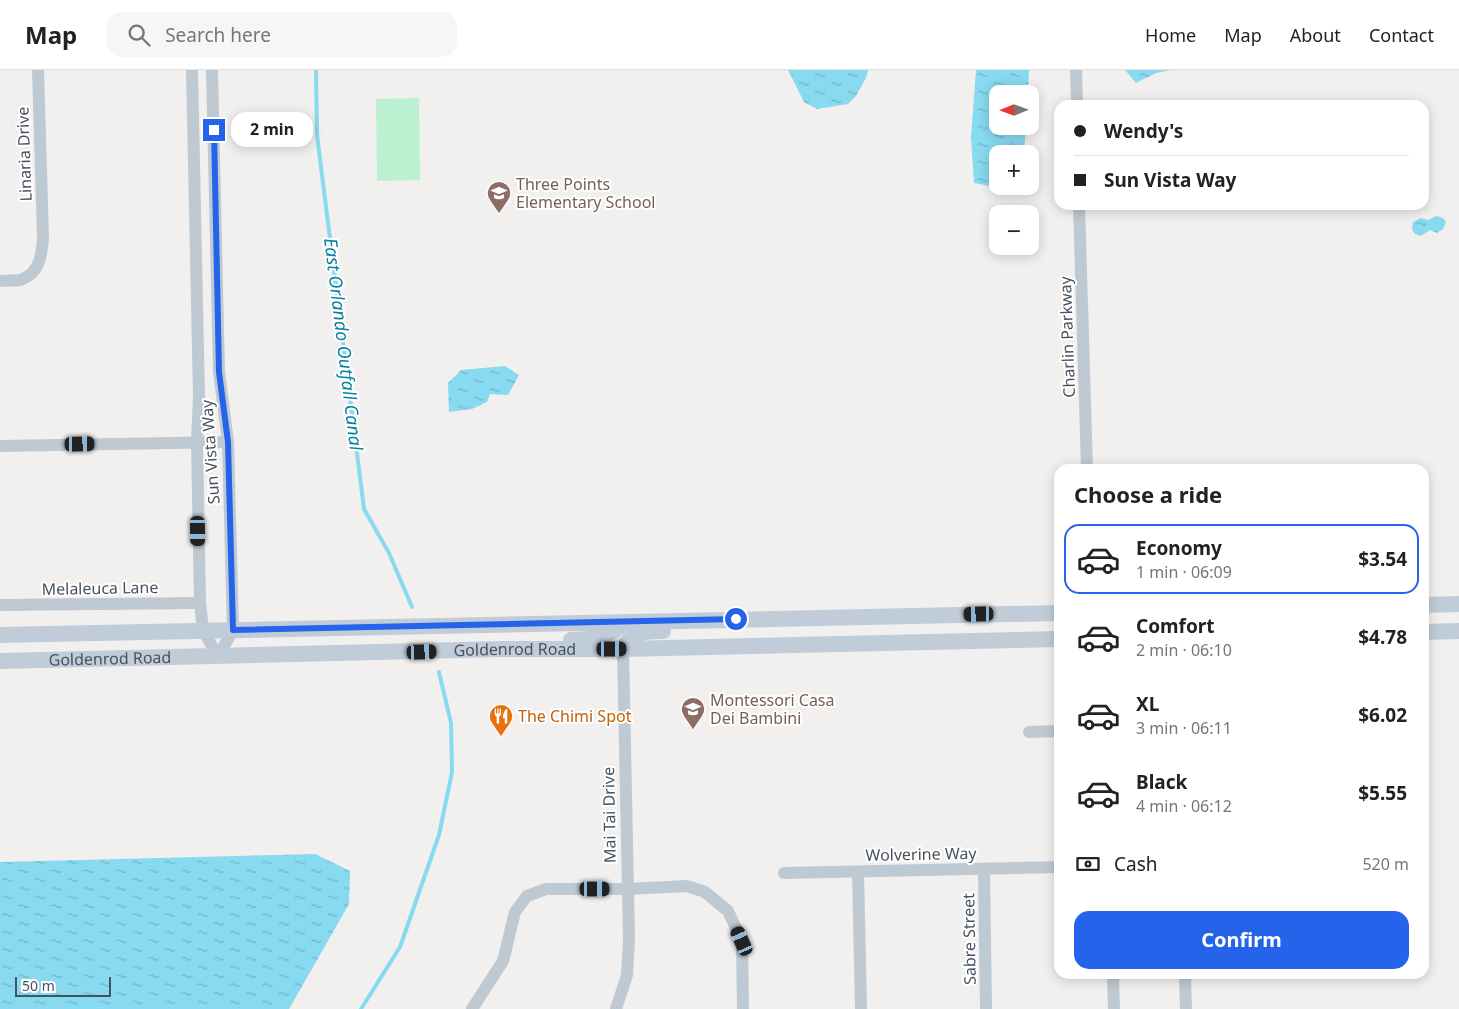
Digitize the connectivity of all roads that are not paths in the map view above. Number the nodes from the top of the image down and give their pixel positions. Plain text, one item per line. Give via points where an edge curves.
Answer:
1 (38, 70) edge
2 (192, 70) edge
3 (212, 70) edge
4 (1076, 70) edge
5 (1077, 100) edge
6 (1079, 210) edge
7 (0, 280) edge
8 (197, 442) junction
9 (228, 442) junction
10 (0, 446) edge
11 (1087, 464) edge
12 (200, 603) junction
13 (1459, 604) edge
14 (0, 605) edge
15 (1429, 605) edge
16 (1054, 613) edge
17 (754, 619) junction
18 (624, 622) junction
19 (203, 630) junction
20 (233, 630) junction
21 (1459, 631) edge
22 (1429, 632) edge
23 (0, 635) edge
24 (1054, 639) edge
25 (622, 649) junction
26 (502, 650) junction
27 (218, 657) junction
28 (0, 662) edge
29 (1054, 731) edge
30 (1030, 732) dead end
31 (1054, 867) edge
32 (984, 869) junction
33 (858, 872) junction
34 (784, 873) dead end
35 (627, 889) junction
36 (1113, 979) edge
37 (1185, 979) edge
38 (472, 1009) edge
39 (616, 1009) edge
40 (743, 1009) edge
41 (861, 1009) edge
42 (986, 1009) edge
43 (1114, 1009) edge
44 (1186, 1009) edge

1 - 7 street, Linaria Drive via 41,258 33,272 20,280
2 - 8 street, Sun Vista Way via 199,387
3 - 9 street, Sun Vista Way via 219,372
4 - 5 street
6 - 11 street, Charlin Parkway
8 - 9 street
8 - 10 street
8 - 12 street, Sun Vista Way
9 - 20 street, Sun Vista Way
12 - 14 street, Melaleuca Lane
12 - 19 street, Sun Vista Way
13 - 15 main road
16 - 17 main road, Goldenrod Road
17 - 18 main road, Goldenrod Road
17 - 25 main road via 740,630 649,631 627,640
18 - 20 main road, Goldenrod Road
18 - 26 main road via 609,632 584,640 513,642 507,643
19 - 20 main road, Goldenrod Road
19 - 23 main road, Goldenrod Road
19 - 27 street, Sun Vista Way
20 - 27 street
21 - 22 main road
24 - 25 main road, Goldenrod Road
25 - 26 main road, Goldenrod Road
25 - 35 street, Mai Tai Drive
26 - 27 main road, Goldenrod Road
27 - 28 main road, Goldenrod Road
29 - 30 street
31 - 32 street, Wolverine Way
32 - 33 street, Wolverine Way
32 - 42 street, Sabre Street
33 - 34 street, Wolverine Way
33 - 41 street
35 - 38 street via 546,889 527,896 514,912 503,961
35 - 39 street, Mai Tai Drive via 627,974
35 - 40 street via 688,886 705,892 728,910 742,941
36 - 43 street
37 - 44 street

